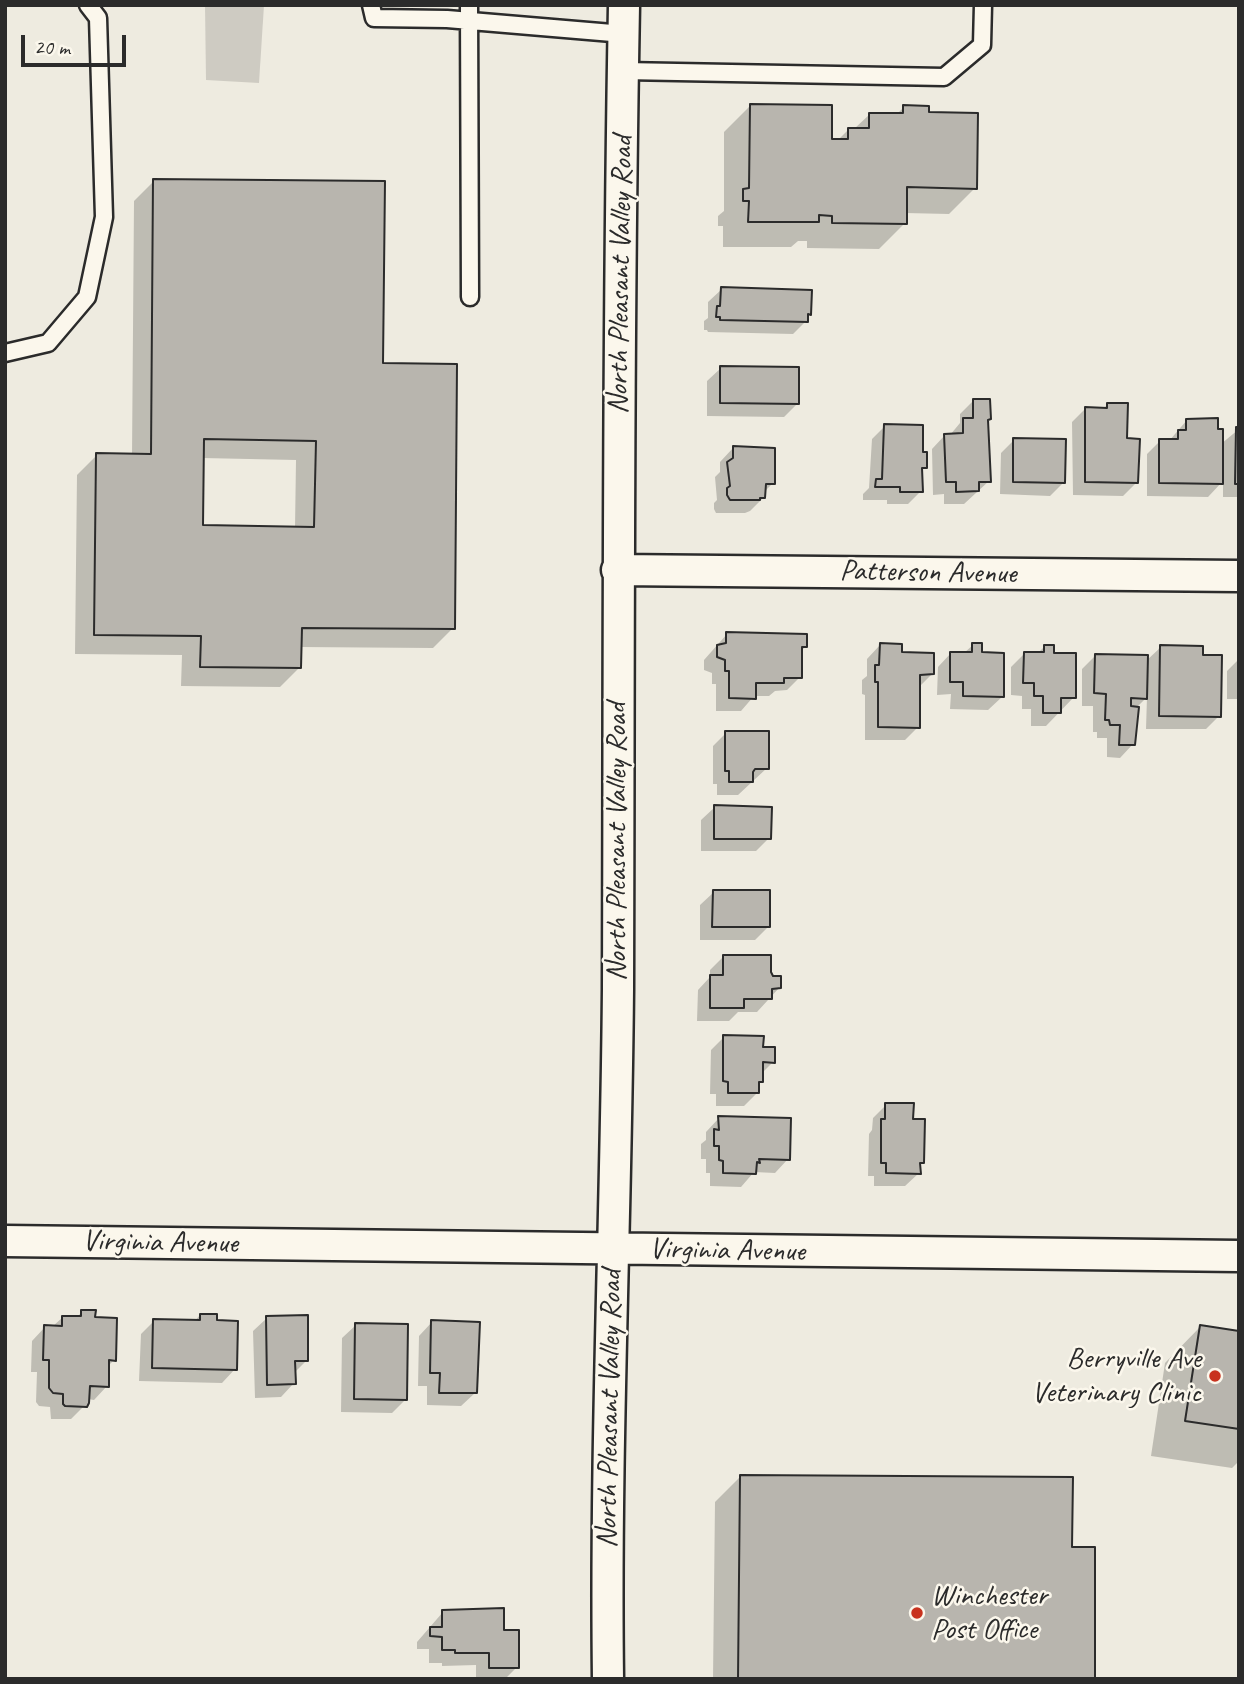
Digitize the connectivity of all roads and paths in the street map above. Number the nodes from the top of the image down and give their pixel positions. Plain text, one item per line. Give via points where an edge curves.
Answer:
1 (89, 5) edge
2 (371, 5) edge
3 (983, 5) edge
4 (468, 13) edge
5 (624, 20) edge
6 (624, 71) junction
7 (470, 297) dead end
8 (5, 353) edge
9 (617, 570) junction
10 (1239, 576) edge
11 (5, 1241) edge
12 (612, 1249) junction
13 (1239, 1256) edge
14 (608, 1679) edge

1 - 8 lane via 98,18 104,217 87,297 48,343
2 - 4 lane via 373,18
3 - 6 lane via 982,46 944,77
4 - 5 lane
4 - 7 lane
5 - 6 street, North Pleasant Valley Road
6 - 9 street, North Pleasant Valley Road
9 - 10 street, Patterson Avenue
9 - 12 street, North Pleasant Valley Road via 618,993
11 - 12 street, Virginia Avenue
12 - 13 street, Virginia Avenue
12 - 14 street, North Pleasant Valley Road

